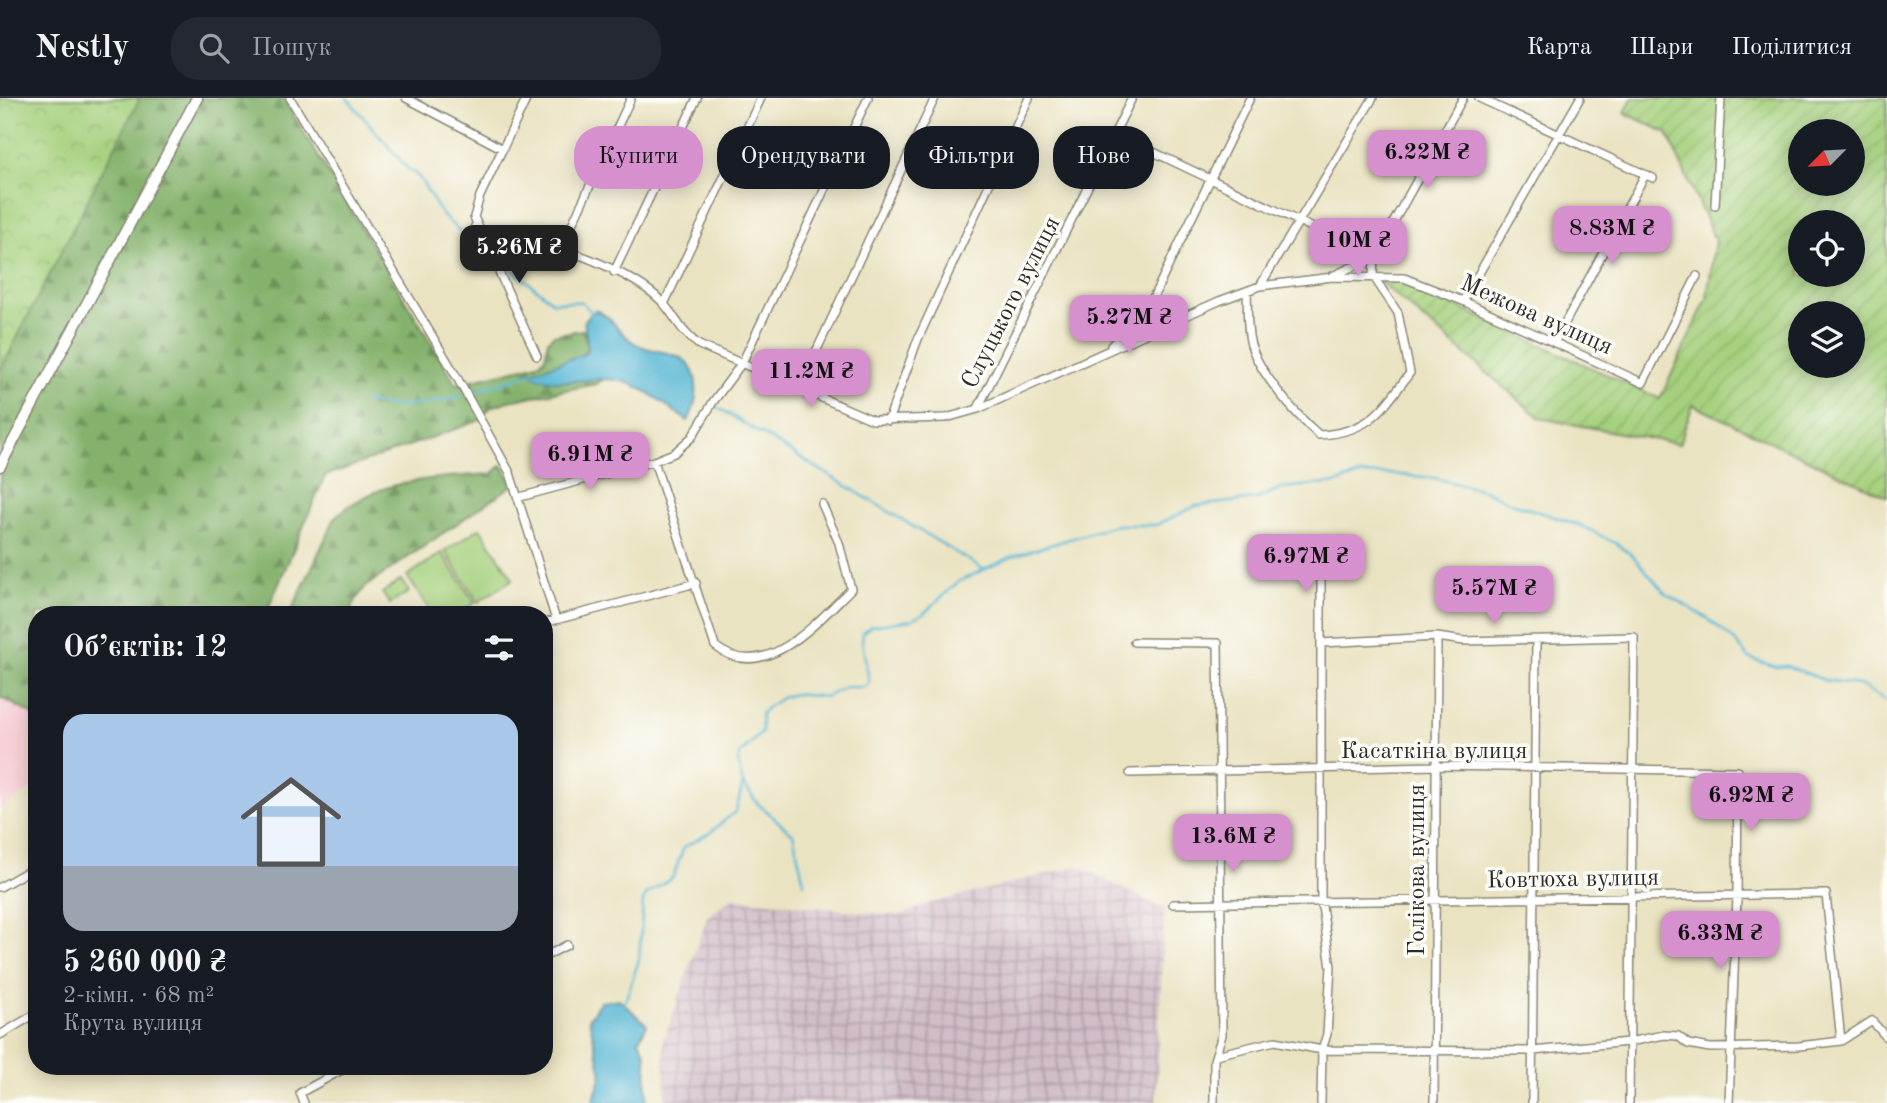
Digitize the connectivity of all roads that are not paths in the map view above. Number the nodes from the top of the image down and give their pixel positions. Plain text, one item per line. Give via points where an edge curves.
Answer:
1 (197, 98) edge
2 (290, 98) edge
3 (406, 98) edge
4 (527, 98) edge
5 (631, 98) edge
6 (697, 98) edge
7 (761, 98) edge
8 (868, 98) edge
9 (935, 98) edge
10 (1029, 98) edge
11 (1132, 98) edge
12 (1250, 98) edge
13 (1373, 98) edge
14 (1463, 98) edge
15 (1479, 98) edge
16 (1580, 98) edge
17 (1721, 98) edge
18 (421, 102) edge
19 (1560, 136) junction
20 (503, 149) junction
21 (1154, 152) edge
22 (1210, 178) junction
23 (1715, 205) dead end
24 (1298, 223) junction
25 (475, 226) junction
26 (560, 250) junction
27 (1374, 257) junction
28 (614, 272) junction
29 (1332, 276) junction
30 (1373, 276) junction
31 (1697, 276) dead end
32 (1261, 286) junction
33 (1247, 290) junction
34 (1463, 300) junction
35 (664, 304) junction
36 (1147, 310) junction
37 (1158, 326) junction
38 (1555, 343) junction
39 (1106, 350) junction
40 (537, 356) dead end
41 (742, 363) junction
42 (990, 387) junction
43 (799, 388) junction
44 (1007, 396) junction
45 (978, 409) junction
46 (888, 421) junction
47 (654, 461) junction
48 (0, 466) edge
49 (520, 497) junction
50 (822, 504) dead end
51 (1321, 545) dead end
52 (696, 583) junction
53 (552, 606) edge
54 (553, 610) edge
55 (556, 620) junction
56 (553, 621) edge
57 (1437, 637) junction
58 (1536, 640) junction
59 (1134, 642) dead end
60 (1321, 643) junction
61 (1436, 766) junction
62 (1631, 768) junction
63 (1534, 769) junction
64 (1321, 770) junction
65 (1130, 773) dead end
66 (1218, 773) junction
67 (28, 871) edge
68 (0, 887) edge
69 (1631, 896) junction
70 (1737, 896) junction
71 (1435, 899) junction
72 (1321, 900) junction
73 (1533, 901) junction
74 (1219, 902) junction
75 (1173, 904) dead end
76 (567, 945) dead end
77 (553, 952) edge
78 (28, 1018) edge
79 (0, 1035) edge
80 (1887, 1038) edge
81 (1841, 1041) junction
82 (1629, 1042) junction
83 (1731, 1048) junction
84 (1434, 1049) junction
85 (1322, 1050) junction
86 (1532, 1051) junction
87 (1216, 1055) junction
88 (333, 1075) edge
89 (304, 1103) edge
90 (1214, 1103) edge
91 (1321, 1103) edge
92 (1434, 1103) edge
93 (1532, 1103) edge
94 (1629, 1103) edge
95 (1730, 1103) edge

1 - 48 main road
2 - 49 street via 466,393
3 - 18 street
4 - 20 street
5 - 26 street
6 - 28 street
7 - 35 street
8 - 41 street
9 - 43 street
10 - 46 street via 918,339
11 - 42 street, Слуцького вулиця
12 - 22 street
13 - 24 street
14 - 27 street
15 - 19 street
16 - 19 street
17 - 23 street
18 - 20 street
19 - 34 street
19 - 38 street via 1649,177
20 - 25 street via 475,207
21 - 22 street
22 - 24 street
22 - 36 street
24 - 27 street
24 - 32 street
25 - 26 street via 505,251
25 - 40 street
26 - 28 street
27 - 29 street
27 - 30 street
28 - 35 street via 647,288
29 - 30 street
29 - 32 street
30 - 33 street via 1398,313 1410,373 1376,418 1334,435 1319,435 1303,421 1259,362 1249,332
30 - 34 street, Межова вулиця via 1404,278
31 - 38 street, Межова вулиця via 1643,383
32 - 33 street
33 - 37 street
34 - 38 street, Межова вулиця
35 - 41 street via 698,345
36 - 37 street
36 - 39 street
37 - 39 street
39 - 44 street
41 - 43 street
41 - 47 street via 692,438 674,453
42 - 44 street
42 - 45 street, Слуцького вулиця
43 - 46 street via 858,415
44 - 45 street
45 - 46 street via 946,418
47 - 49 street
47 - 52 street
49 - 53 street
50 - 52 street via 851,589 798,639 776,652 751,658 736,657 715,646
51 - 60 street
52 - 55 street
54 - 55 street
55 - 56 street
57 - 58 street
57 - 60 street
57 - 61 street, Голікова вулиця
58 - 62 street via 1634,637
58 - 63 street
59 - 66 street via 1218,643
60 - 64 street
61 - 63 street, Касаткіна вулиця
61 - 64 street, Касаткіна вулиця
61 - 71 street, Голікова вулиця
62 - 63 street, Касаткіна вулиця
62 - 69 street
62 - 70 street, Касаткіна вулиця via 1738,771
63 - 73 street
64 - 66 street, Касаткіна вулиця
64 - 72 street
65 - 66 street, Касаткіна вулиця
66 - 74 street
67 - 68 street
69 - 70 street, Ковтюха вулиця
69 - 73 street, Ковтюха вулиця
69 - 82 street
70 - 81 street, Ковтюха вулиця via 1826,894
70 - 83 street
71 - 72 street, Ковтюха вулиця
71 - 73 street, Ковтюха вулиця
71 - 84 street, Голікова вулиця
72 - 74 street, Ковтюха вулиця
72 - 85 street via 1331,967 1328,1034
73 - 86 street
74 - 75 street, Ковтюха вулиця
74 - 87 street via 1222,1035
76 - 77 street
78 - 79 street
80 - 81 street via 1872,1021
81 - 83 street
82 - 83 street via 1664,1035 1678,1036 1688,1044
82 - 86 street
82 - 94 street
83 - 95 street
84 - 85 street
84 - 86 street
84 - 92 street, Голікова вулиця
85 - 87 street via 1275,1041
85 - 91 street
86 - 93 street
87 - 90 street
88 - 89 street via 300,1093

